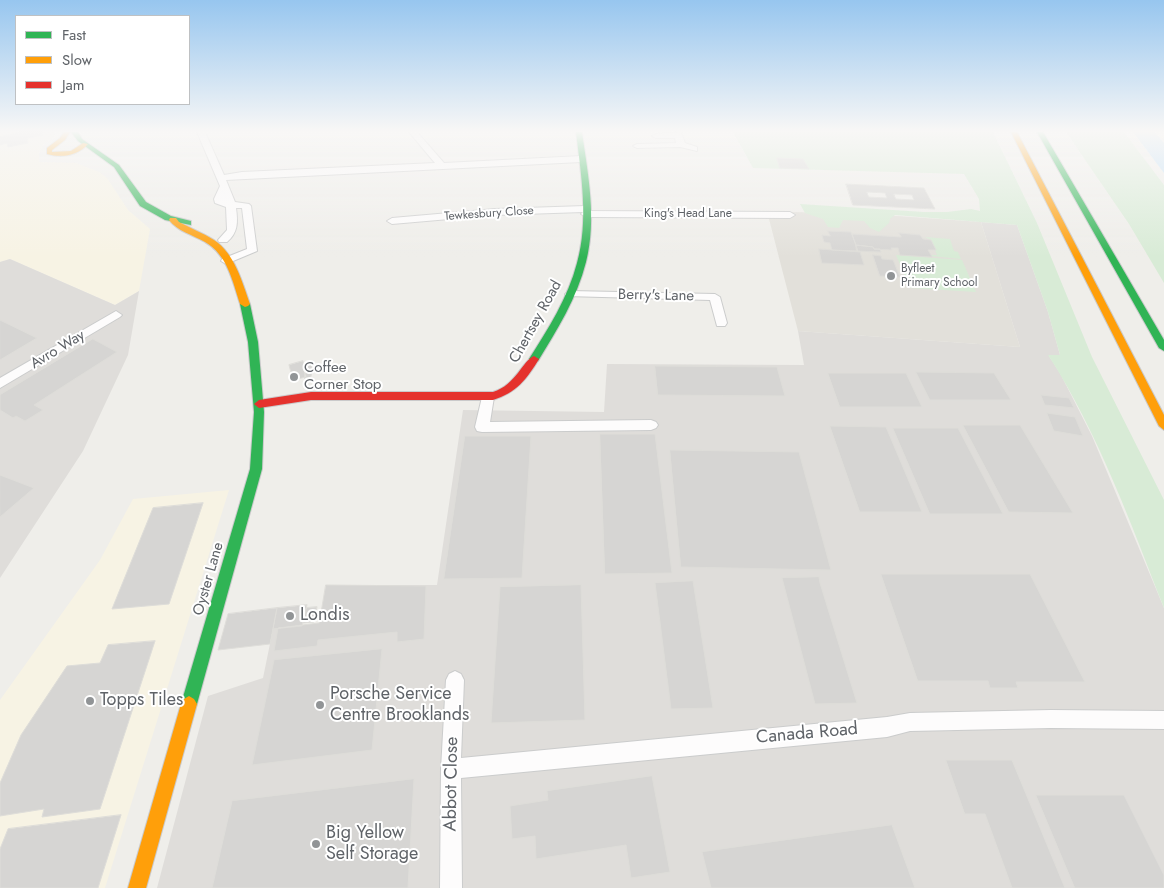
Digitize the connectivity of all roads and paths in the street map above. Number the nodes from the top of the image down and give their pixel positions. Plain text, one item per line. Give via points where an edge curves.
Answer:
1 (122, 173) edge
2 (219, 173) edge
3 (273, 173) edge
4 (582, 173) edge
5 (1036, 173) edge
6 (1064, 173) edge
7 (222, 182) junction
8 (230, 204) junction
9 (586, 212) junction
10 (790, 215) dead end
11 (173, 220) junction
12 (392, 221) dead end
13 (223, 240) junction
14 (228, 257) junction
15 (570, 294) junction
16 (116, 315) dead end
17 (722, 323) dead end
18 (1164, 348) edge
19 (0, 384) edge
20 (488, 397) junction
21 (259, 404) junction
22 (651, 425) dead end
23 (1164, 426) edge
24 (455, 680) dead end
25 (1164, 720) edge
26 (451, 769) junction
27 (137, 888) edge
28 (451, 888) edge

1 - 11 main road via 144,204 153,212
2 - 7 street
3 - 7 street via 242,175
4 - 9 main road, Chertsey Road
5 - 23 main road
6 - 18 main road
7 - 8 street via 231,198
8 - 13 street via 233,227
8 - 14 street via 246,206 252,251
9 - 10 street, King's Head Lane
9 - 12 street, Tewkesbury Close via 495,212
9 - 15 main road, Chertsey Road via 585,247
11 - 13 main road via 201,228
11 - 14 main road via 216,245
13 - 14 main road, Oyster Lane via 234,252
14 - 21 main road, Oyster Lane via 243,293 250,323
15 - 17 street, Berry's Lane via 715,297
15 - 20 main road, Chertsey Road via 528,370 509,390
16 - 19 street, Avro Way
20 - 21 main road, Chertsey Road via 310,396
20 - 22 street via 482,426
21 - 27 main road, Oyster Lane via 256,469
24 - 26 street, Abbot Close
25 - 26 street, Canada Road via 910,722 887,728
26 - 28 street, Abbot Close

